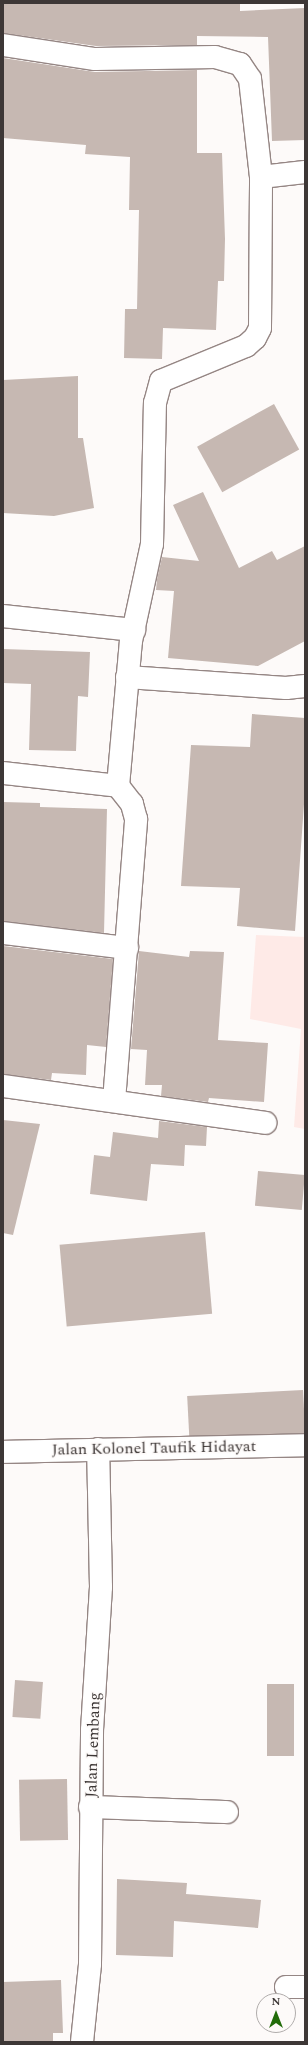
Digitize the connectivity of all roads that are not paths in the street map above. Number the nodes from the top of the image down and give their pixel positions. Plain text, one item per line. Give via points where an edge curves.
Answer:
1 (3, 45) edge
2 (305, 172) edge
3 (261, 177) junction
4 (3, 616) edge
5 (134, 630) junction
6 (128, 677) junction
7 (305, 686) edge
8 (3, 773) edge
9 (118, 786) junction
10 (3, 933) edge
11 (127, 948) junction
12 (3, 1086) edge
13 (114, 1100) junction
14 (265, 1123) dead end
15 (305, 1444) edge
16 (98, 1449) junction
17 (3, 1452) edge
18 (90, 1807) junction
19 (227, 1812) dead end
20 (82, 2042) edge

1 - 3 street via 95,59 215,57 240,64 250,79
2 - 3 street
3 - 5 street via 260,328 255,338 246,346 161,381 159,388 155,403 152,544
4 - 5 street
5 - 6 street
6 - 7 street via 286,688
6 - 9 street
8 - 9 street
9 - 11 street via 132,804 136,820
10 - 11 street
11 - 13 street
12 - 13 street
13 - 14 street
15 - 16 street, Jalan Kolonel Taufik Hidayat
16 - 17 street, Jalan Kolonel Taufik Hidayat
16 - 18 street, Jalan Lembang via 101,1587
18 - 19 street
18 - 20 street, Jalan Lembang via 90,1964

